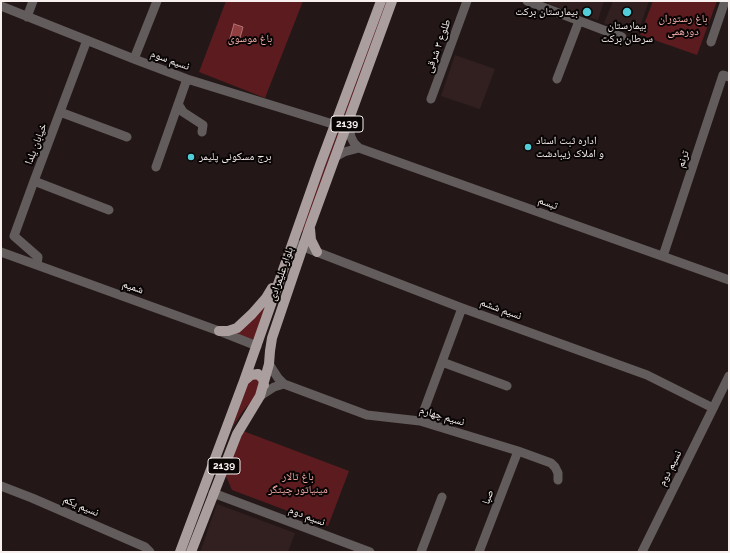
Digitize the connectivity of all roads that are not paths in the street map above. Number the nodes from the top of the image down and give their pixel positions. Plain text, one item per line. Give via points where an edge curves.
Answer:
1 (33, 1) edge
2 (157, 1) edge
3 (381, 1) edge
4 (392, 1) edge
5 (467, 1) edge
6 (527, 1) edge
7 (725, 1) edge
8 (1, 6) edge
9 (27, 17) junction
10 (579, 21) junction
11 (622, 37) dead end
12 (88, 40) junction
13 (710, 42) dead end
14 (134, 59) junction
15 (729, 77) edge
16 (187, 79) junction
17 (557, 80) dead end
18 (431, 100) dead end
19 (178, 104) junction
20 (60, 112) junction
21 (348, 121) junction
22 (336, 125) junction
23 (202, 132) dead end
24 (127, 137) dead end
25 (359, 148) junction
26 (335, 157) junction
27 (156, 167) dead end
28 (34, 181) junction
29 (109, 210) dead end
30 (310, 226) junction
31 (293, 242) junction
32 (303, 246) junction
33 (1, 252) edge
34 (317, 252) junction
35 (663, 256) junction
36 (37, 265) junction
37 (281, 275) junction
38 (729, 280) edge
39 (462, 308) junction
40 (219, 331) junction
41 (256, 346) junction
42 (442, 362) junction
43 (269, 364) junction
44 (729, 376) edge
45 (244, 381) junction
46 (284, 384) junction
47 (264, 385) junction
48 (507, 386) dead end
49 (260, 396) junction
50 (713, 408) junction
51 (420, 421) junction
52 (518, 451) junction
53 (558, 480) dead end
54 (1, 486) edge
55 (213, 493) junction
56 (442, 496) dead end
57 (150, 552) edge
58 (180, 552) edge
59 (191, 552) edge
60 (370, 552) edge
61 (421, 552) edge
62 (480, 552) edge
63 (642, 552) edge

1 - 9 street
2 - 14 street
3 - 22 main road, بلوار علیمرادی / 2139
4 - 21 main road, بلوار علیمرادی / 2139
5 - 18 street, طلوع ۳ شرقی
6 - 10 street
7 - 13 street
8 - 9 street, نسیم سوم
9 - 12 street, نسیم سوم
10 - 11 street
10 - 17 street
12 - 14 street, نسیم سوم
12 - 20 street, خیابان یلدا
14 - 16 street, نسیم سوم
15 - 35 street, ترنم via 723,75
16 - 19 street
16 - 22 street, نسیم سوم
19 - 23 street via 183,112 203,125
19 - 27 street
20 - 24 street
20 - 28 street, خیابان یلدا
21 - 25 street via 351,137
21 - 26 main road, بلوار علیمرادی / 2139
22 - 31 main road, بلوار علیمرادی / 2139
25 - 26 street
25 - 35 street, تبسم
26 - 30 main road, بلوار علیمرادی / 2139
28 - 29 street, خیابان یلدا
28 - 36 street via 14,236 38,257
30 - 32 main road, بلوار علیمرادی / 2139
30 - 34 main road
31 - 32 street, نسیم ششم
31 - 37 main road, بلوار علیمرادی / 2139
32 - 34 street, نسیم ششم
32 - 43 main road, بلوار علیمرادی / 2139 via 272,338
33 - 36 street, شمیم
34 - 39 street, نسیم ششم
35 - 38 street, تبسم
36 - 40 street, شمیم
37 - 40 main road via 252,314 236,328 228,332
37 - 41 main road, بلوار علیمرادی / 2139
39 - 42 street
39 - 50 street, نسیم ششم via 647,376
40 - 41 street, شمیم
41 - 45 main road, بلوار علیمرادی
42 - 48 street
42 - 51 street
43 - 46 street
43 - 47 main road, بلوار علیمرادی / 2139
44 - 50 street
45 - 47 main road via 251,375 258,374
45 - 58 main road, بلوار علیمرادی / 2139
46 - 49 street
46 - 51 street, نسیم چهارم via 367,415
47 - 49 main road, بلوار علیمرادی / 2139
49 - 55 main road, بلوار علیمرادی / 2139 via 237,434
50 - 63 street, نسیم دوم
51 - 52 street, نسیم چهارم
52 - 53 street, نسیم چهارم via 551,463 558,473
52 - 62 street, صبا
54 - 57 street, نسیم یکم via 145,547
55 - 59 main road, بلوار علیمرادی / 2139
55 - 60 street, نسیم دوم
56 - 61 street

